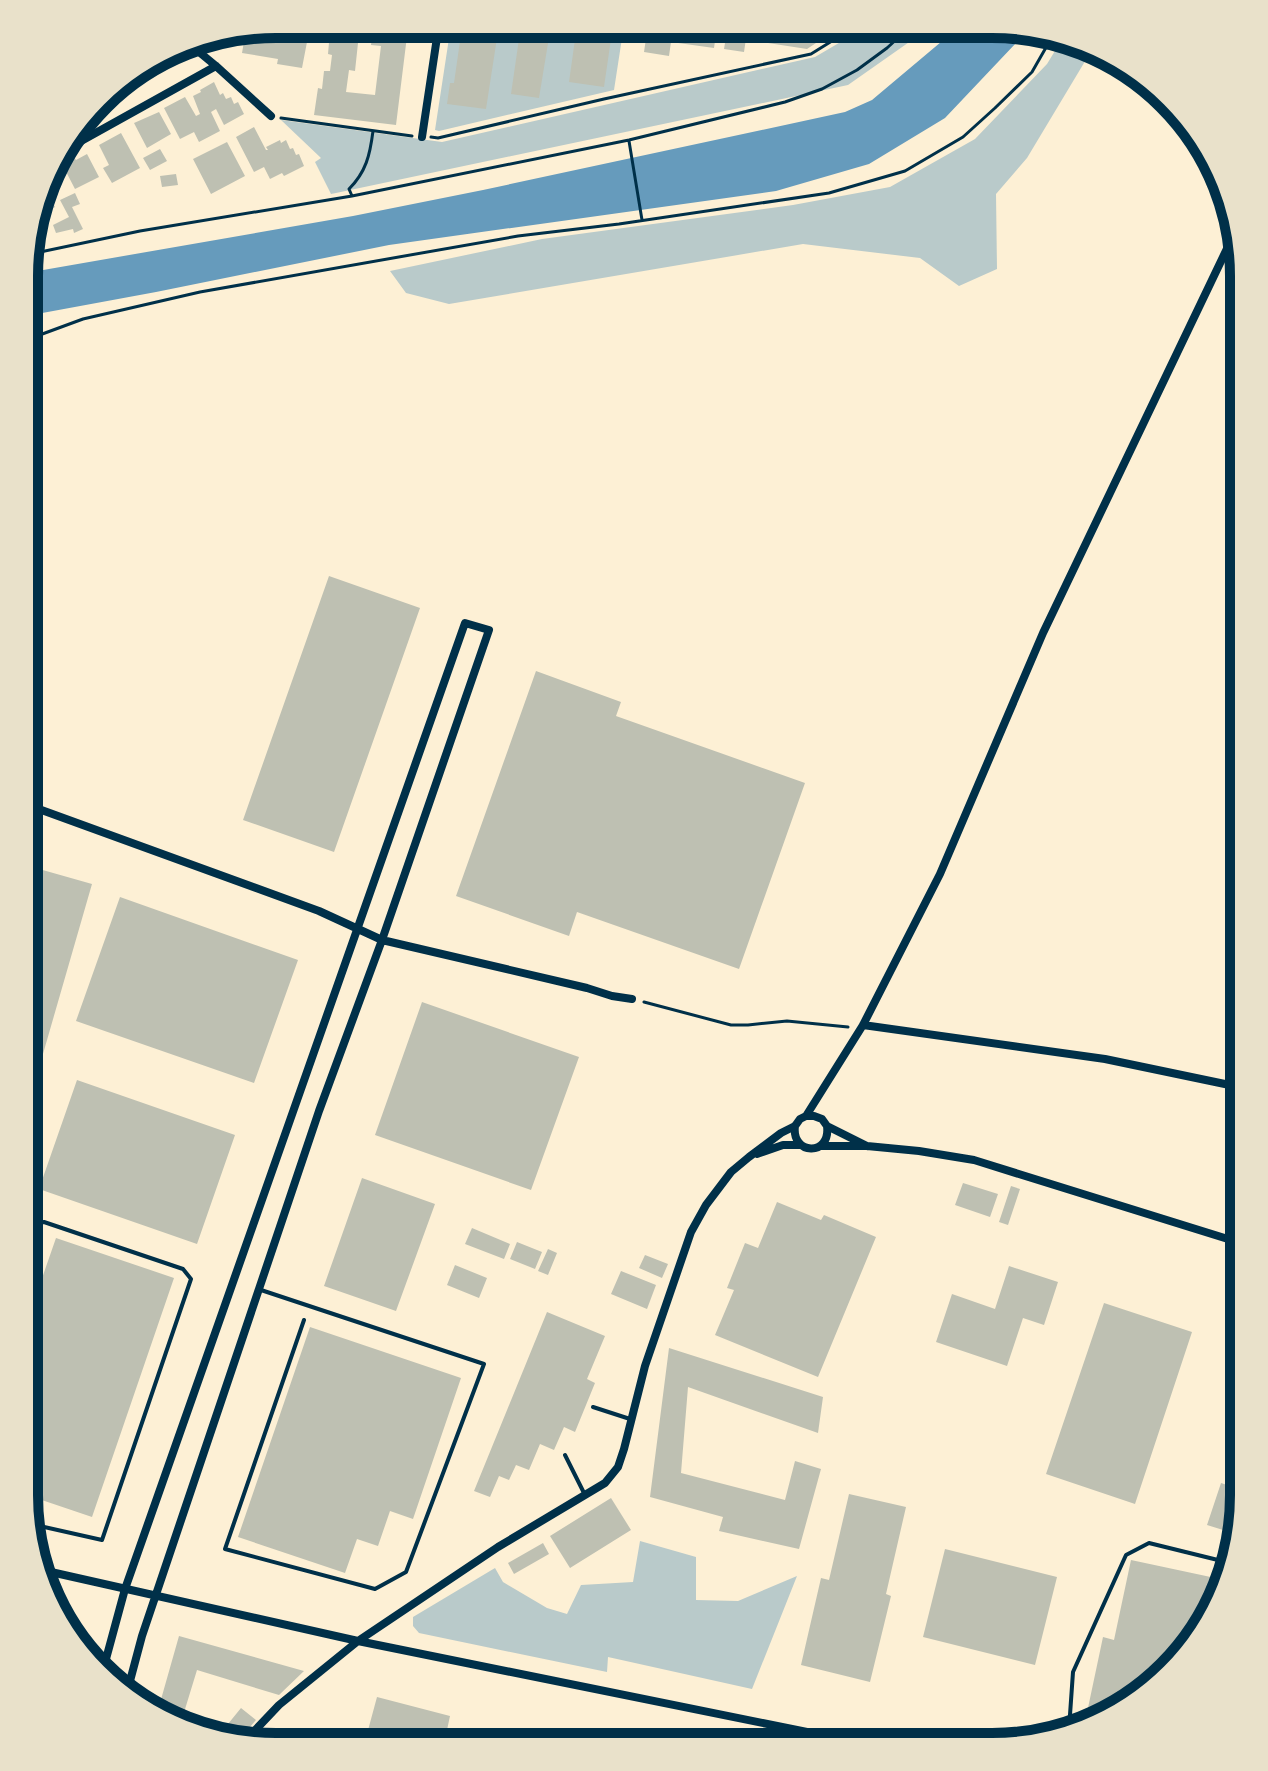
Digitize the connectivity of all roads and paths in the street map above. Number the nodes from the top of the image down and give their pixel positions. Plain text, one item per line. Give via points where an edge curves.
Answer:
1 (836, 38) edge
2 (898, 38) edge
3 (437, 39) edge
4 (1047, 45) edge
5 (198, 52) edge
6 (216, 66) junction
7 (271, 116) joint
8 (373, 130) junction
9 (422, 137) junction
10 (629, 140) junction
11 (80, 142) edge
12 (352, 196) junction
13 (642, 220) junction
14 (1228, 246) edge
15 (40, 252) edge
16 (38, 336) edge
17 (38, 809) edge
18 (357, 927) junction
19 (382, 940) junction
20 (632, 999) joint
21 (863, 1025) junction
22 (1229, 1085) edge
23 (806, 1116) junction
24 (795, 1126) junction
25 (827, 1126) junction
26 (800, 1145) junction
27 (821, 1146) junction
28 (867, 1146) junction
29 (749, 1157) junction
30 (38, 1223) edge
31 (1229, 1239) edge
32 (259, 1289) junction
33 (304, 1320) dead end
34 (593, 1407) dead end
35 (632, 1419) junction
36 (565, 1455) dead end
37 (586, 1495) junction
38 (41, 1526) edge
39 (1220, 1560) edge
40 (51, 1572) edge
41 (125, 1589) junction
42 (156, 1596) junction
43 (358, 1641) junction
44 (106, 1661) edge
45 (130, 1682) edge
46 (1070, 1719) edge
47 (254, 1732) edge
48 (812, 1733) edge

1 - 9 path via 811,54 438,138
2 - 10 path via 822,89
3 - 9 street
4 - 13 path via 1032,72 963,137 905,171 829,193
5 - 6 street
6 - 7 street
6 - 11 street
7 - 8 path
8 - 9 path
8 - 12 path via 364,170 349,189
10 - 12 path
10 - 13 path
12 - 15 path
13 - 16 path via 518,236 200,292 83,319
14 - 21 street via 1043,633 940,874
17 - 18 street
18 - 19 street
18 - 19 street via 465,623 489,630
18 - 41 street
19 - 20 street
19 - 32 street
20 - 21 path via 731,1025
21 - 22 street via 1105,1059
21 - 23 street
23 - 24 street
23 - 25 street via 822,1119
24 - 26 street
24 - 29 street
25 - 27 street
25 - 28 street
26 - 27 street
26 - 29 street
27 - 28 street
28 - 31 street via 974,1160
29 - 35 street via 731,1172 691,1232
30 - 38 lane via 183,1269 191,1279 102,1540
32 - 33 lane via 484,1364 406,1572 375,1589 225,1549
32 - 42 street
34 - 35 lane
35 - 37 street via 618,1467
36 - 37 lane
37 - 43 street
39 - 46 lane via 1149,1543 1126,1555 1073,1672
40 - 41 street
41 - 42 street
41 - 44 street
42 - 43 street
42 - 45 street
43 - 47 street
43 - 48 street

